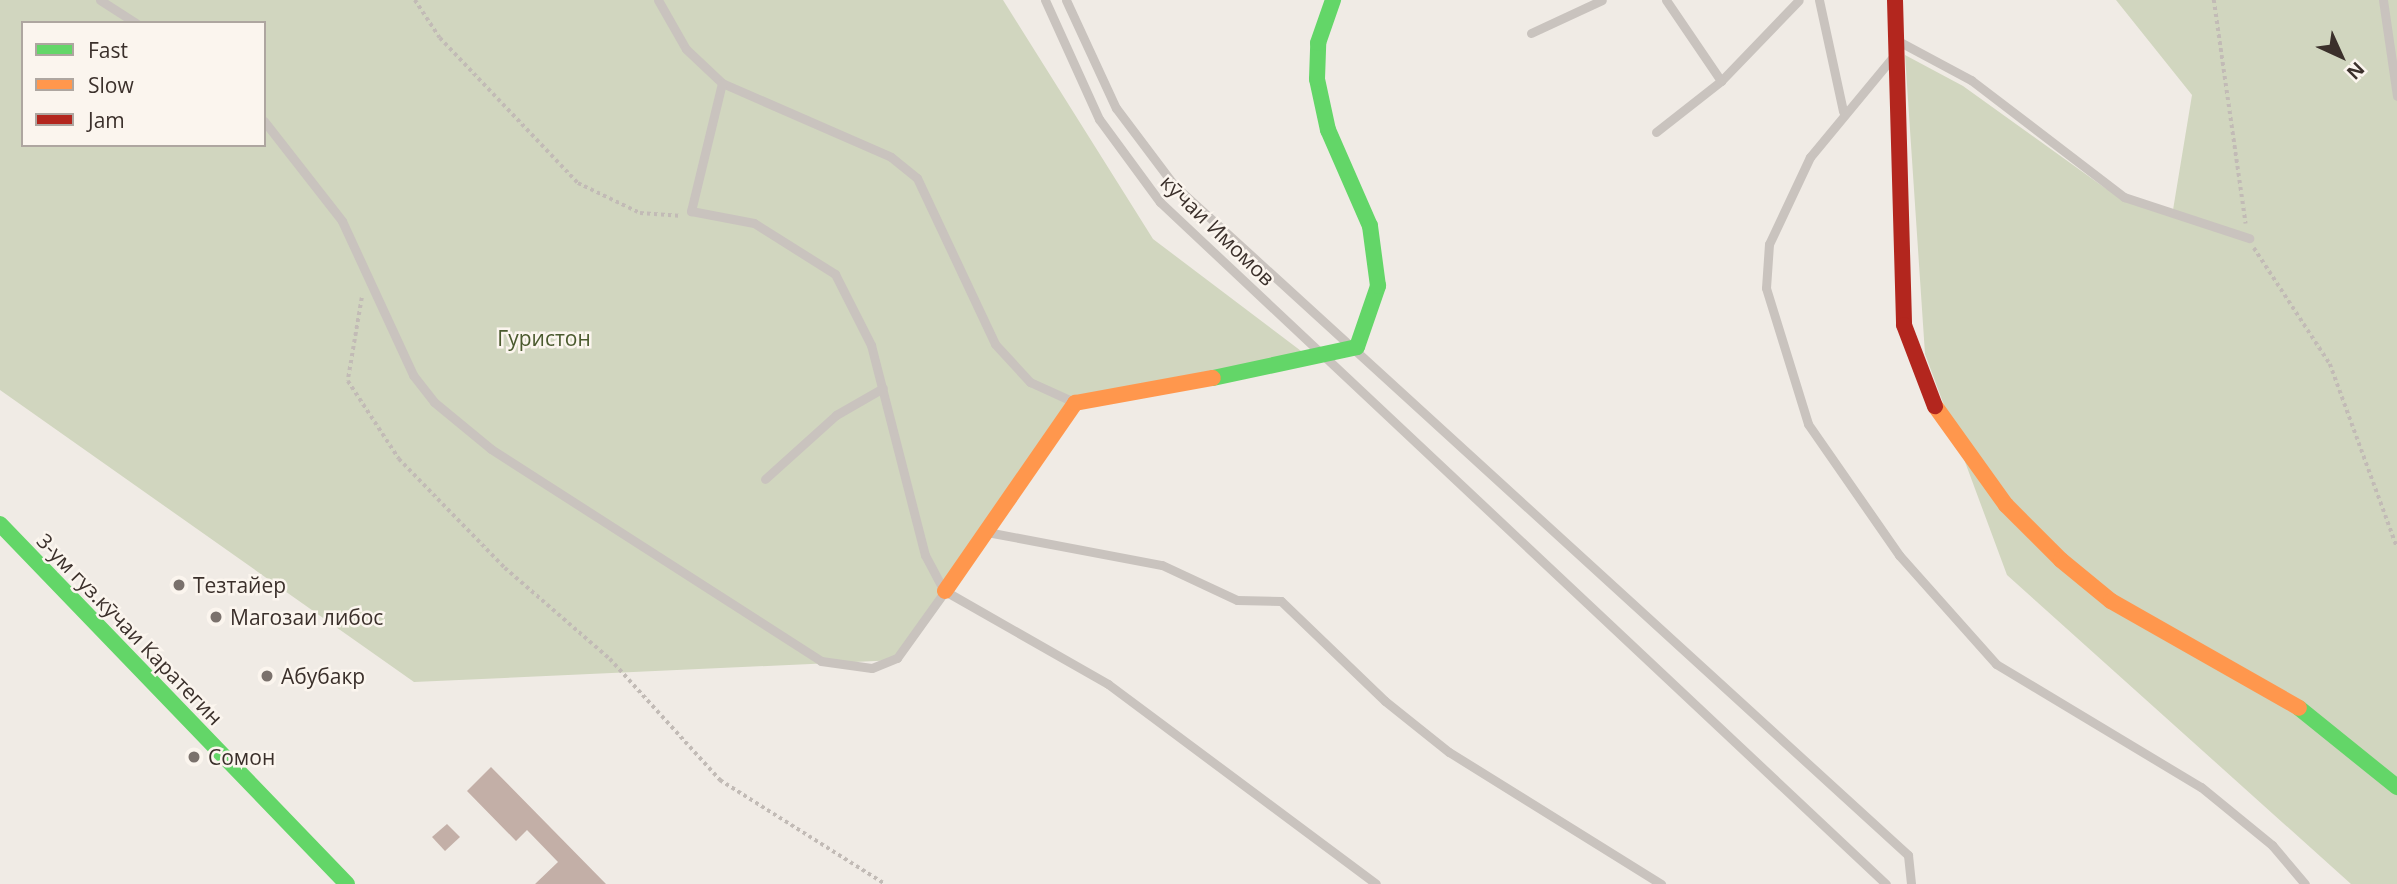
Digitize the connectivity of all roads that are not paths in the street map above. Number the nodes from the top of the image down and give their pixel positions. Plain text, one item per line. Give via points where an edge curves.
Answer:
1 (100, 0) edge
2 (658, 0) edge
3 (1045, 0) edge
4 (1066, 0) edge
5 (1333, 0) edge
6 (1602, 0) edge
7 (1666, 0) edge
8 (1799, 0) edge
9 (1819, 0) edge
10 (1895, 0) edge
11 (2383, 0) edge
12 (133, 21) edge
13 (1531, 33) dead end
14 (1896, 47) junction
15 (1721, 81) junction
16 (722, 83) junction
17 (2397, 96) edge
18 (1843, 111) junction
19 (266, 124) edge
20 (1656, 132) dead end
21 (2249, 238) road end
22 (1357, 347) junction
23 (1331, 358) junction
24 (883, 388) junction
25 (1075, 403) junction
26 (765, 479) dead end
27 (0, 524) edge
28 (985, 532) junction
29 (945, 591) junction
30 (2397, 787) edge
31 (347, 884) edge
32 (1376, 884) edge
33 (1661, 884) edge
34 (1886, 884) edge
35 (1911, 884) edge
36 (2305, 884) edge

1 - 12 lane
2 - 16 lane via 686,48
3 - 23 lane, кӯчаи Имомов via 1085,95 1143,182
4 - 22 lane, кӯчаи Имомов via 1104,86 1150,157 1207,217
5 - 22 street via 1318,43 1317,79 1328,130 1377,257 1378,286
6 - 13 lane
7 - 15 lane
8 - 15 lane
9 - 18 lane
10 - 14 street
11 - 17 lane
14 - 18 lane
14 - 21 lane via 1970,80 2124,197
14 - 30 street via 1910,360 1967,454 2006,505 2111,601 2307,712
15 - 20 lane
16 - 24 lane via 691,211 754,223 835,274 855,303
16 - 25 lane via 905,167 926,191 995,344 1030,382
18 - 36 lane via 1786,200 1764,265 1791,377 1829,463 1899,555 1996,664 2201,787 2272,845
19 - 29 lane via 342,221 397,349 435,402 491,449 786,643 821,661 872,668 897,658 915,639
22 - 23 street
22 - 35 lane, кӯчаи Имомов via 1908,855
23 - 25 street
23 - 34 lane, кӯчаи Имомов
24 - 26 lane via 836,415
24 - 29 lane via 925,555
25 - 28 street
27 - 31 street, 3-ум гуз.кӯчаи Каратегин
28 - 29 street
28 - 33 lane via 1162,565 1237,600 1281,601 1385,701 1449,752
29 - 32 lane via 1108,684

